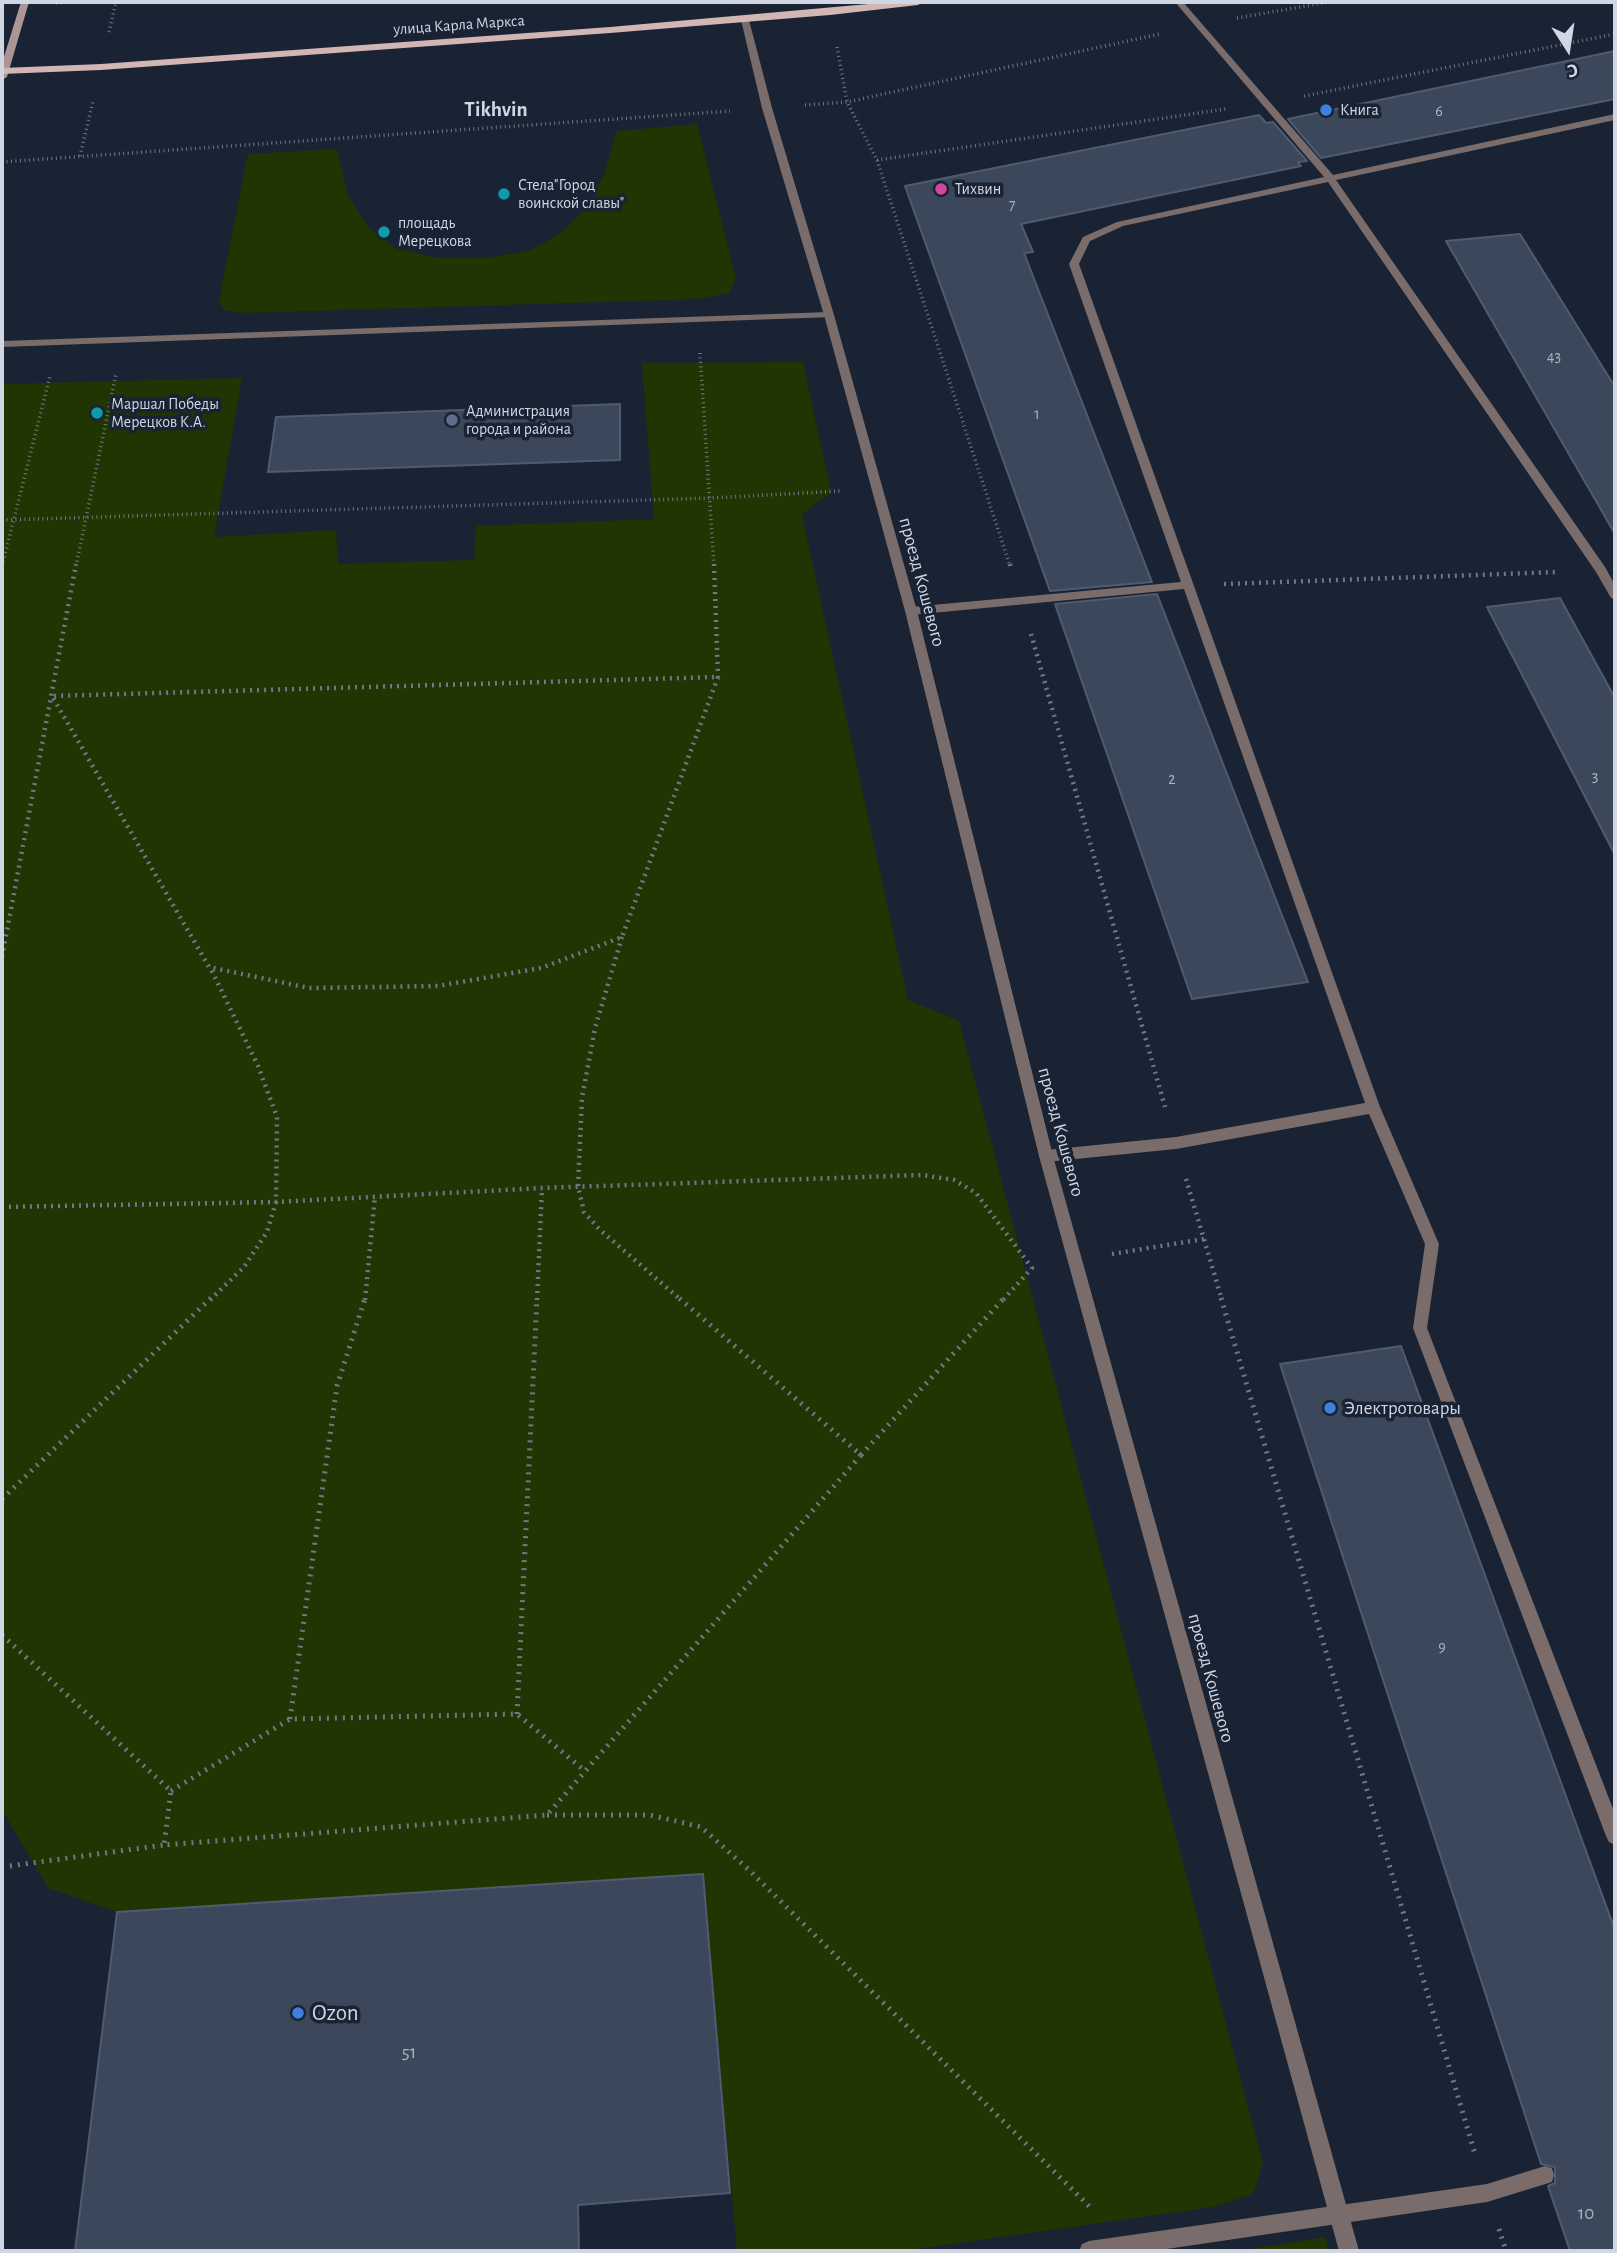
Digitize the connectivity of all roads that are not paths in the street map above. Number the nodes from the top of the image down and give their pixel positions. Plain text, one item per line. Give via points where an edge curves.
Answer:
1 (25, 2) edge
2 (918, 2) edge
3 (1179, 2) edge
4 (745, 20) junction
5 (2, 73) edge
6 (1615, 117) edge
7 (1330, 178) junction
8 (829, 315) junction
9 (2, 344) edge
10 (1615, 568) edge
11 (1601, 570) junction
12 (1186, 585) junction
13 (1615, 595) edge
14 (911, 611) junction
15 (1373, 1107) junction
16 (1046, 1156) junction
17 (1615, 1836) edge
18 (1545, 2175) dead end
19 (1339, 2216) junction
20 (1089, 2251) edge
21 (1349, 2251) edge

1 - 5 street
2 - 4 main road, улица Карла Маркса
3 - 7 street
4 - 5 main road, улица Карла Маркса
4 - 8 street, проезд Кошевого via 766,108
6 - 7 street
7 - 11 street
7 - 12 street via 1120,224 1086,239 1074,264
8 - 9 street
8 - 14 street, проезд Кошевого
10 - 11 street
11 - 13 street
12 - 14 street
12 - 15 street
14 - 16 street, проезд Кошевого
15 - 16 street via 1176,1143
15 - 17 street via 1432,1244 1420,1328
16 - 19 street, проезд Кошевого
18 - 19 street via 1487,2193
19 - 20 street
19 - 21 street, проезд Кошевого

